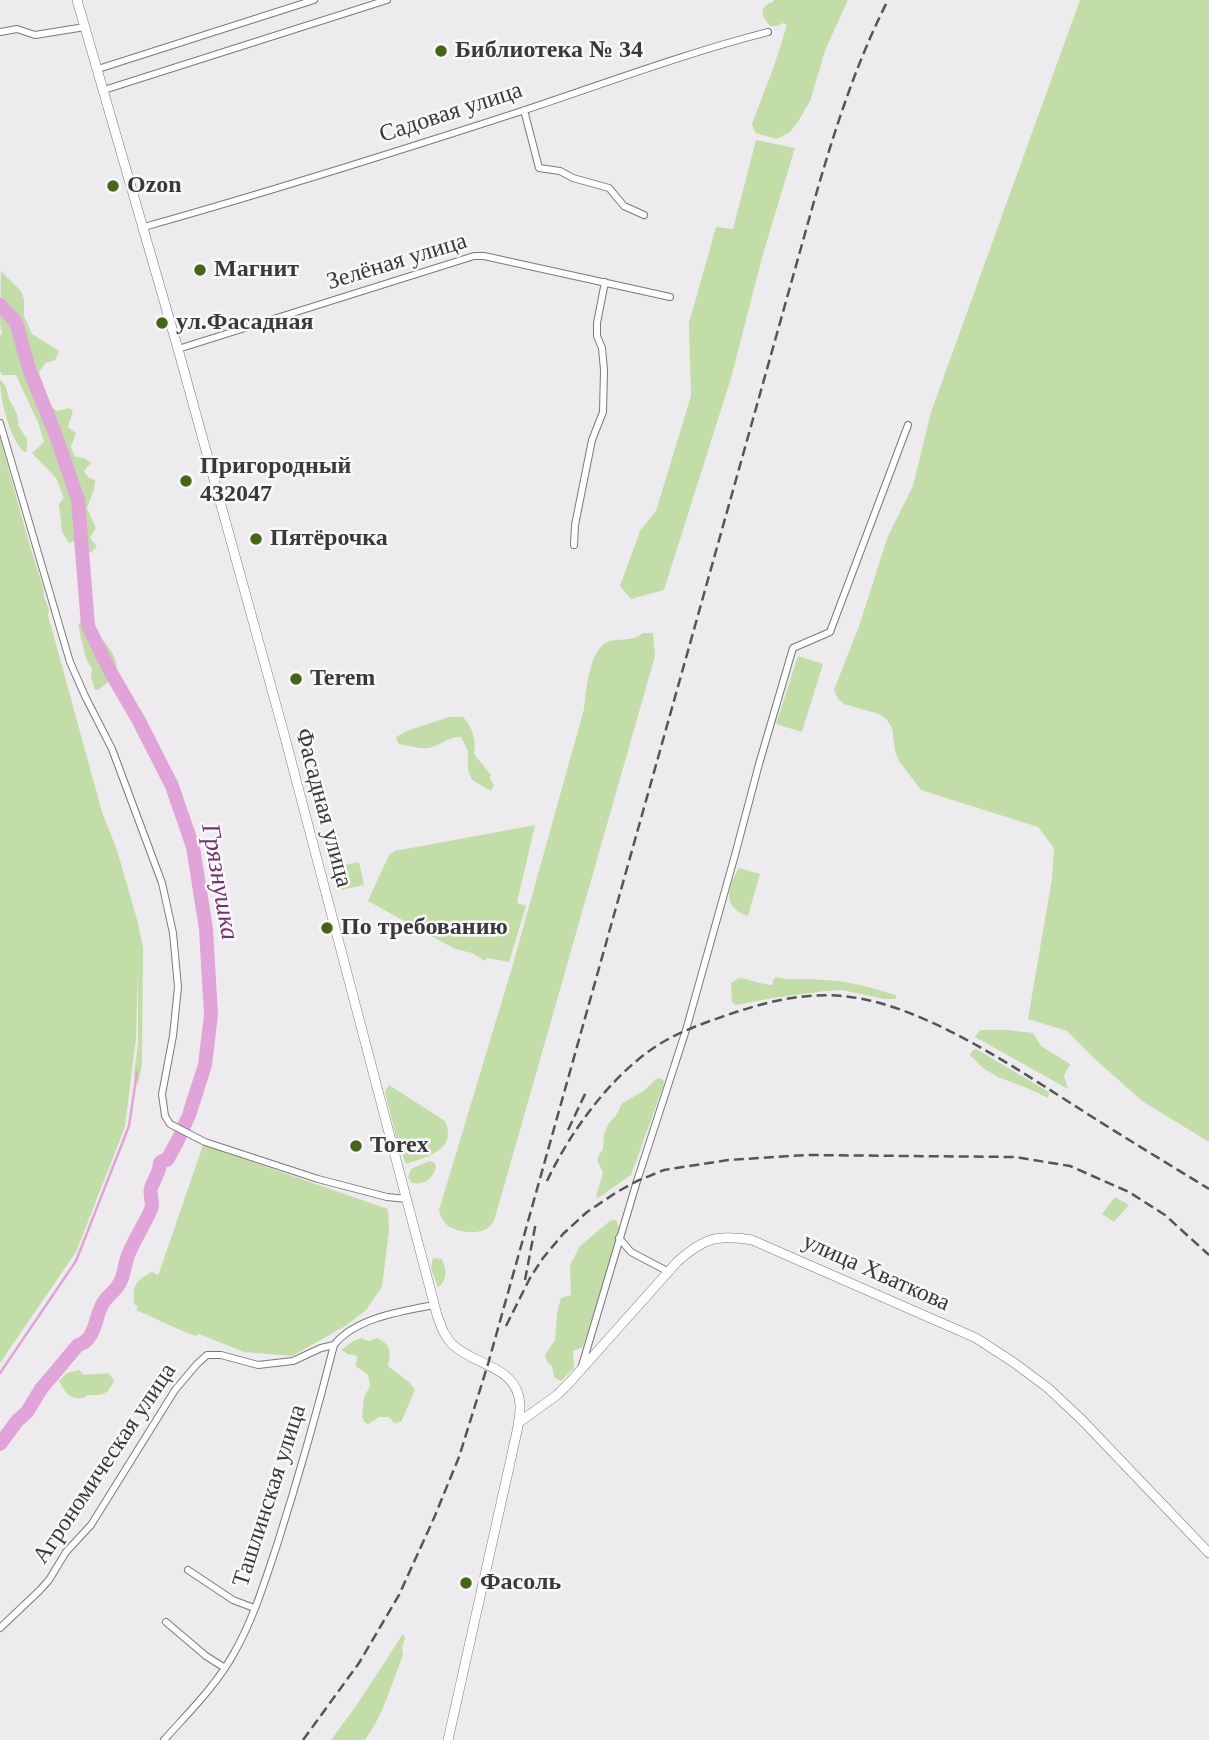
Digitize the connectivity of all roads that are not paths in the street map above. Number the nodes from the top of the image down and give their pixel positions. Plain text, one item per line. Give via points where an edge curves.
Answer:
1 (77, 0) edge
2 (314, 0) edge
3 (387, 0) edge
4 (85, 27) junction
5 (0, 32) edge
6 (768, 32) dead end
7 (98, 69) junction
8 (104, 90) junction
9 (524, 110) junction
10 (644, 215) dead end
11 (144, 227) junction
12 (605, 282) junction
13 (670, 297) dead end
14 (178, 349) junction
15 (0, 424) edge
16 (908, 425) dead end
17 (574, 545) dead end
18 (407, 1199) junction
19 (620, 1238) junction
20 (669, 1272) junction
21 (434, 1305) junction
22 (334, 1345) junction
23 (580, 1371) junction
24 (518, 1423) junction
25 (1209, 1553) edge
26 (188, 1570) dead end
27 (254, 1608) junction
28 (166, 1622) dead end
29 (0, 1628) edge
30 (225, 1668) junction
31 (164, 1740) edge
32 (448, 1740) edge

1 - 4 main road, Фасадная улица
2 - 7 street
3 - 8 street
4 - 5 street via 36,35 17,29
4 - 7 main road, Фасадная улица
6 - 9 street, Садовая улица
7 - 8 main road, Фасадная улица
8 - 11 main road, Фасадная улица
9 - 10 street via 539,168 609,188 624,206
9 - 11 street, Садовая улица
11 - 14 main road, Фасадная улица
12 - 13 street, Зелёная улица
12 - 14 street, Зелёная улица via 474,256
12 - 17 street via 597,323 604,370 603,412 592,440
14 - 18 main road, Фасадная улица
15 - 18 street via 70,662 113,749 162,883 178,987 162,1094 165,1116 170,1124 205,1142 318,1179
16 - 19 street via 830,632 793,648 686,1030
18 - 21 main road, Фасадная улица
19 - 20 street via 631,1252
19 - 23 street
20 - 23 main road, улица Хваткова
20 - 25 main road, улица Хваткова via 702,1243 722,1237 752,1240 975,1338 1048,1388
21 - 22 street via 390,1314 354,1329
21 - 24 main road, Фасадная улица via 451,1343 510,1381 519,1398
22 - 27 street, Ташлинская улица
22 - 29 street, Агрономическая улица via 293,1361 258,1365 207,1355 175,1391 91,1525 49,1580
23 - 24 main road, улица Хваткова via 557,1395
24 - 32 main road, Фасадная улица
26 - 27 street via 233,1600
27 - 30 street, Ташлинская улица
28 - 30 street
30 - 31 street, Ташлинская улица

